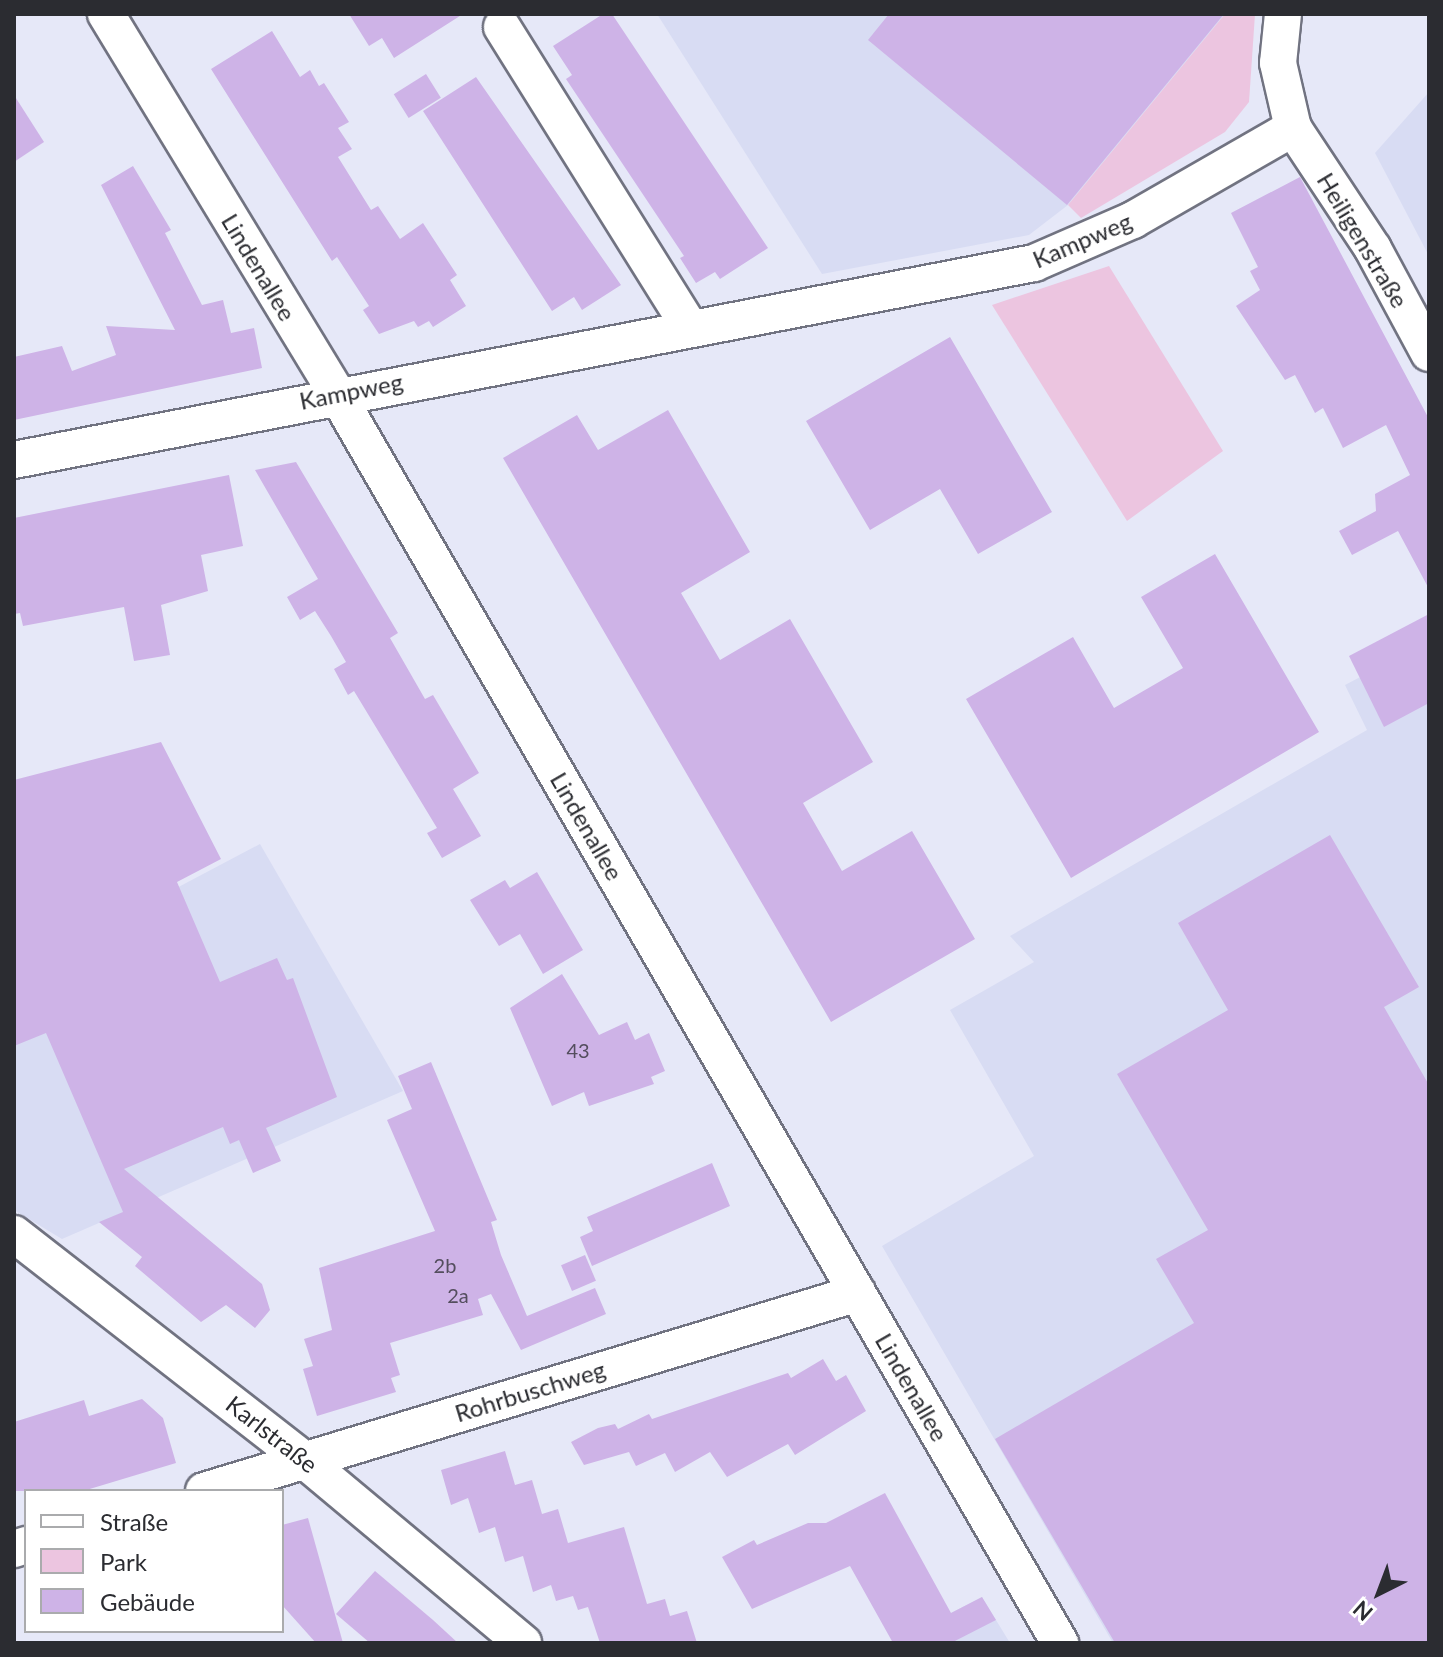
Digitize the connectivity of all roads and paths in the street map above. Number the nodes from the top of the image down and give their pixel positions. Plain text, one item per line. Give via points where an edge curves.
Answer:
1 (106, 14) edge
2 (1283, 14) edge
3 (502, 27) dead end
4 (1293, 128) junction
5 (690, 328) junction
6 (1429, 353) edge
7 (336, 393) junction
8 (14, 460) edge
9 (14, 1234) edge
10 (858, 1293) junction
11 (303, 1459) junction
12 (210, 1489) edge
13 (523, 1643) edge
14 (1060, 1643) edge

1 - 7 street, Lindenallee
2 - 4 street via 1278,63
3 - 5 street
4 - 5 street, Kampweg via 1133,220 1034,263
4 - 6 street, Heiligenstraße via 1373,249
5 - 7 street, Kampweg
7 - 8 street, Kampweg
7 - 10 street, Lindenallee
9 - 11 street, Karlstraße
10 - 11 street, Rohrbuschweg
10 - 14 street, Lindenallee
11 - 12 street, Rohrbuschweg
11 - 13 street, Karlstraße

